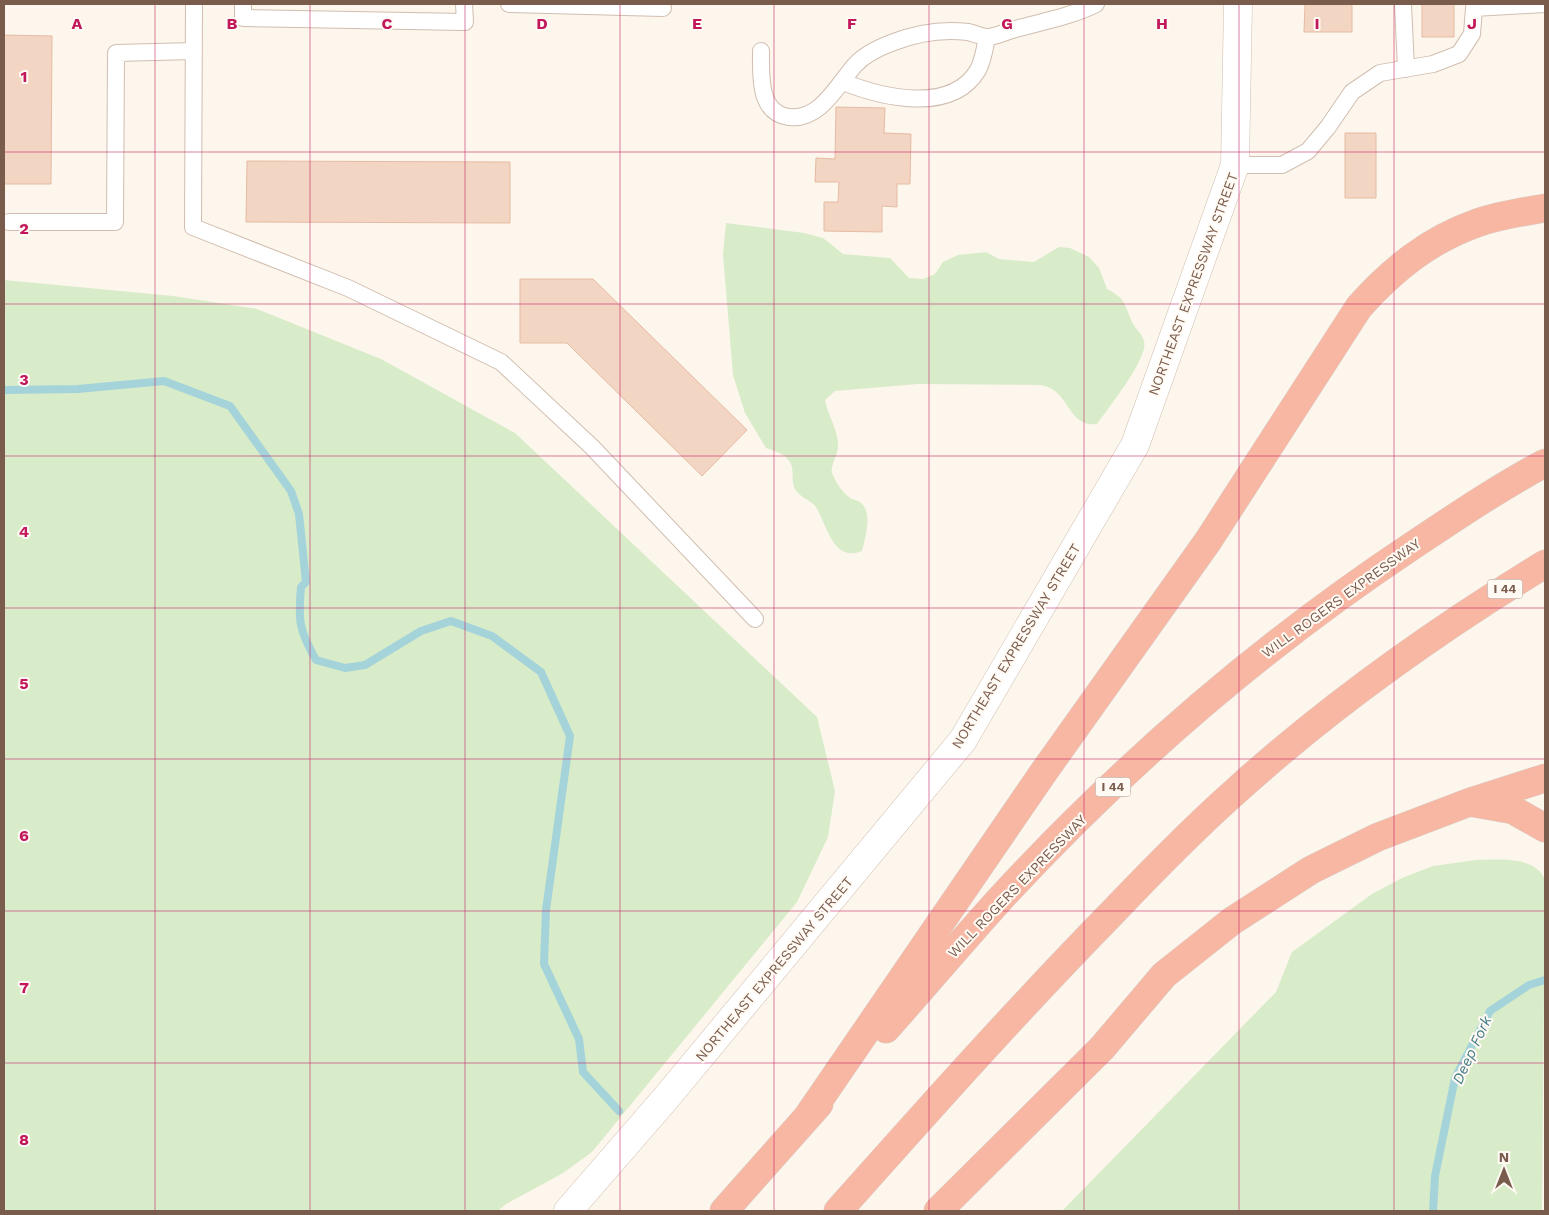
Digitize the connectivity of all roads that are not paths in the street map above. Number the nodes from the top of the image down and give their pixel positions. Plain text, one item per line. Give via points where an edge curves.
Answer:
1 (194, 4) edge
2 (243, 4) edge
3 (464, 4) edge
4 (509, 4) edge
5 (1096, 4) edge
6 (1238, 4) edge
7 (1403, 4) edge
8 (1545, 4) edge
9 (1474, 6) edge
10 (663, 8) dead end
11 (986, 37) junction
12 (194, 51) junction
13 (761, 51) dead end
14 (1406, 69) junction
15 (843, 82) junction
16 (1235, 164) junction
17 (1545, 208) edge
18 (9, 222) dead end
19 (1545, 463) edge
20 (1545, 564) edge
21 (755, 619) dead end
22 (1545, 778) edge
23 (1470, 802) junction
24 (1545, 828) edge
25 (808, 1116) junction
26 (568, 1211) edge
27 (724, 1211) edge
28 (838, 1211) edge
29 (938, 1211) edge

1 - 12 lane
2 - 3 lane via 243,18 465,22
4 - 10 lane
5 - 11 lane
6 - 16 street, NORTHEAST EXPRESSWAY STREET
7 - 14 lane
8 - 9 lane
9 - 14 lane via 1472,34 1459,54 1433,64
11 - 15 lane via 951,31 901,39 876,49 856,64
11 - 15 lane via 978,70 969,82 955,91 938,96 896,98
12 - 18 lane via 116,53 115,222
12 - 21 lane via 193,227 348,288 501,362 592,447
13 - 15 lane via 762,87 766,102 777,113 790,117 804,116 821,106
14 - 16 lane via 1380,73 1352,92 1308,151 1282,166
16 - 26 street, NORTHEAST EXPRESSWAY STREET via 1135,445 963,740
17 - 25 highway via 1479,222 1446,236 1418,252 1384,279 1359,307 1208,541
19 - 25 highway, WILL ROGERS EXPRESSWAY / I 44 via 1466,510 1306,620 1232,678 1167,736 1003,896
20 - 28 highway, I 44 via 1466,614 1335,708 1230,796 1040,986
22 - 23 highway
23 - 24 highway via 1513,810
23 - 29 highway via 1378,837 1311,870 1232,922 1164,975 1102,1048
25 - 27 highway, WILL ROGERS EXPRESSWAY

